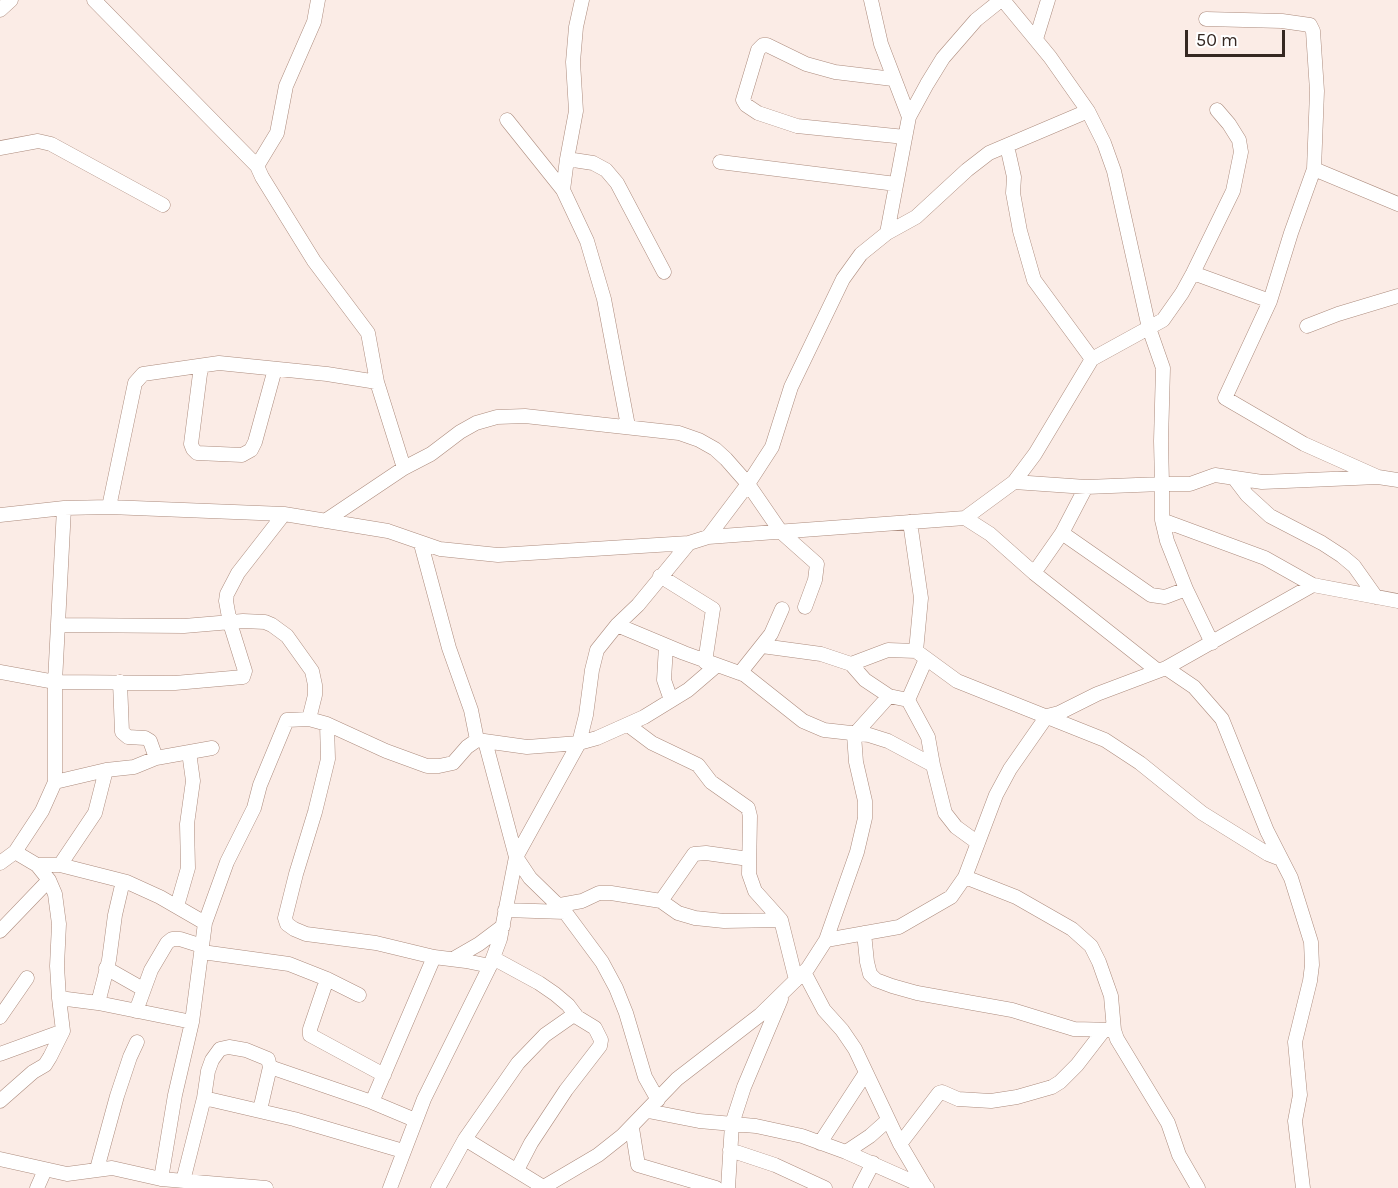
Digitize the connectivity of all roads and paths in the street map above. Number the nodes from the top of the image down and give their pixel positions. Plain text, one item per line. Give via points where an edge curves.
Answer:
1 (11, 0) edge
2 (94, 0) edge
3 (318, 0) edge
4 (582, 0) edge
5 (871, 0) edge
6 (1002, 0) edge
7 (1048, 0) edge
8 (0, 9) edge
9 (1206, 19) dead end
10 (1035, 39) junction
11 (893, 79) junction
12 (1217, 110) dead end
13 (1088, 111) junction
14 (909, 117) junction
15 (507, 120) dead end
16 (905, 137) junction
17 (1007, 146) junction
18 (0, 148) edge
19 (567, 159) junction
20 (720, 162) dead end
21 (257, 166) junction
22 (1314, 169) junction
23 (896, 184) junction
24 (564, 190) junction
25 (1398, 204) edge
26 (163, 205) dead end
27 (887, 233) junction
28 (664, 272) dead end
29 (1193, 273) junction
30 (1398, 296) edge
31 (1270, 301) junction
32 (1308, 326) dead end
33 (1149, 328) junction
34 (1092, 359) junction
35 (201, 366) junction
36 (275, 369) junction
37 (377, 382) junction
38 (628, 426) junction
39 (404, 468) junction
40 (1378, 477) junction
41 (1233, 478) junction
42 (1398, 480) edge
43 (1014, 482) junction
44 (748, 484) junction
45 (1162, 484) junction
46 (1086, 487) junction
47 (109, 507) junction
48 (64, 508) junction
49 (284, 514) junction
50 (0, 515) edge
51 (965, 518) junction
52 (1162, 520) junction
53 (325, 521) junction
54 (910, 522) junction
55 (781, 532) junction
56 (1062, 533) junction
57 (708, 537) junction
58 (689, 543) junction
59 (421, 544) junction
60 (1034, 573) junction
61 (660, 576) junction
62 (1313, 585) junction
63 (1186, 589) junction
64 (1376, 597) junction
65 (1398, 601) edge
66 (805, 607) dead end
67 (782, 609) dead end
68 (230, 623) junction
69 (58, 625) junction
70 (617, 625) junction
71 (1212, 643) junction
72 (666, 646) junction
73 (762, 646) junction
74 (921, 655) junction
75 (851, 663) junction
76 (711, 664) junction
77 (1162, 669) junction
78 (0, 672) edge
79 (740, 673) junction
80 (55, 682) junction
81 (120, 682) junction
82 (889, 696) junction
83 (671, 700) junction
84 (908, 700) junction
85 (1047, 716) junction
86 (309, 719) junction
87 (327, 724) junction
88 (628, 725) junction
89 (854, 735) junction
90 (481, 740) junction
91 (579, 743) junction
92 (212, 748) dead end
93 (189, 752) junction
94 (156, 758) junction
95 (933, 765) junction
96 (106, 770) junction
97 (55, 782) junction
98 (978, 843) junction
99 (15, 852) junction
100 (516, 857) junction
101 (749, 859) junction
102 (1281, 859) junction
103 (0, 863) edge
104 (37, 865) junction
105 (60, 865) junction
106 (965, 877) junction
107 (49, 880) junction
108 (123, 881) junction
109 (661, 901) junction
110 (177, 906) junction
111 (562, 908) junction
112 (505, 910) junction
113 (782, 921) junction
114 (205, 923) junction
115 (503, 926) junction
116 (0, 931) edge
117 (864, 933) junction
118 (826, 940) junction
119 (202, 949) junction
120 (434, 957) junction
121 (453, 959) junction
122 (492, 962) junction
123 (106, 969) junction
124 (800, 976) junction
125 (27, 978) dead end
126 (327, 979) junction
127 (143, 989) junction
128 (784, 992) junction
129 (359, 995) dead end
130 (59, 998) junction
131 (98, 1003) junction
132 (136, 1011) junction
133 (575, 1014) junction
134 (0, 1017) edge
135 (192, 1022) junction
136 (1109, 1030) junction
137 (63, 1031) junction
138 (137, 1042) dead end
139 (0, 1054) edge
140 (270, 1067) junction
141 (865, 1074) junction
142 (384, 1075) junction
143 (204, 1098) junction
144 (658, 1100) junction
145 (0, 1101) edge
146 (372, 1102) junction
147 (260, 1110) junction
148 (648, 1111) junction
149 (416, 1120) junction
150 (888, 1120) junction
151 (732, 1124) junction
152 (632, 1128) junction
153 (465, 1139) junction
154 (820, 1143) junction
155 (900, 1144) junction
156 (730, 1150) junction
157 (403, 1151) junction
158 (846, 1152) junction
159 (0, 1159) edge
160 (873, 1163) junction
161 (98, 1169) junction
162 (45, 1170) junction
163 (517, 1170) junction
164 (183, 1181) junction
165 (163, 1182) edge
166 (920, 1186) edge
167 (542, 1187) edge
168 (37, 1188) edge
169 (266, 1188) edge
170 (390, 1188) edge
171 (438, 1188) edge
172 (716, 1188) edge
173 (728, 1188) edge
174 (825, 1188) edge
175 (860, 1188) edge
176 (1198, 1188) edge
177 (1303, 1188) edge

1 - 8 street
2 - 21 street
3 - 21 street via 314,22 286,86 277,133
4 - 19 street via 573,62 576,111
5 - 11 street
6 - 10 street
6 - 14 street via 976,20 943,58
7 - 10 street
9 - 22 street via 1310,25 1317,92
10 - 13 street
11 - 14 street
11 - 16 street via 835,72 763,45 743,100 758,113 797,126
12 - 29 street via 1239,140 1241,152 1233,191
13 - 17 street
13 - 33 street via 1120,190
14 - 16 street
15 - 24 street
16 - 23 street
17 - 27 street via 989,153 916,217
17 - 34 street via 1020,231 1034,280
18 - 26 street via 38,141 51,144
19 - 24 street
19 - 28 street via 593,163 606,170 617,183
20 - 23 street
21 - 37 street via 314,261 368,333
22 - 25 street
22 - 31 street
23 - 27 street
24 - 38 street via 586,241 604,299
27 - 44 street via 861,254 843,279 791,387 772,447
29 - 31 street
29 - 33 street via 1163,320
30 - 32 street
31 - 40 street via 1225,398 1304,444
33 - 34 street
33 - 45 street via 1163,368
34 - 43 street
35 - 36 street via 219,363
35 - 36 street via 193,449 197,453 242,455 252,450
35 - 47 street via 143,374 136,380
36 - 37 street
37 - 39 street
38 - 39 street via 497,417 476,423
38 - 44 street via 699,440 716,449
39 - 53 street
40 - 41 street via 1262,482
40 - 42 street
41 - 45 street via 1215,475 1190,484
41 - 64 street via 1270,516 1342,556
43 - 46 street
43 - 51 street
44 - 55 street
44 - 57 street
45 - 46 street
45 - 52 street
46 - 56 street
47 - 48 street
47 - 49 street
48 - 50 street
48 - 69 street
49 - 53 street
49 - 68 street via 233,580 226,602
51 - 54 street
51 - 60 street via 990,534
52 - 62 street via 1265,558
52 - 63 street
53 - 59 street via 388,531
54 - 55 street
54 - 74 street via 921,598
55 - 57 street
55 - 66 street via 817,564
56 - 60 street
56 - 63 street via 1151,595 1166,597
57 - 58 street
58 - 59 street via 498,555
58 - 61 street
59 - 90 street via 449,648
60 - 77 street
61 - 70 street
61 - 76 street via 713,609
62 - 64 street
62 - 71 street
63 - 71 street
64 - 65 street
67 - 73 street
68 - 69 street
68 - 81 street via 245,671 243,677 175,683
68 - 86 street via 265,622 291,641 314,678 315,695
69 - 80 street
70 - 72 street
70 - 91 street via 594,657
71 - 77 street
72 - 76 street
72 - 83 street via 664,681
73 - 75 street via 821,654
73 - 79 street
74 - 75 street via 888,650
74 - 84 street
74 - 85 street via 957,681
75 - 82 street via 865,680
76 - 79 street
76 - 83 street via 688,690
77 - 85 street
77 - 102 street via 1194,687 1222,719
78 - 80 street
79 - 89 street via 803,721
80 - 81 street
80 - 97 street
81 - 94 street via 122,732 150,741
82 - 84 street
82 - 89 street
83 - 88 street
84 - 95 street via 928,737
85 - 98 street via 1010,769
85 - 102 street via 1120,749 1202,813
86 - 87 street
86 - 114 street via 295,718 284,723 254,808 231,851
87 - 90 street via 433,767 453,763 467,747
87 - 120 street via 328,759 286,921 294,930 306,934 376,943
88 - 91 street
88 - 101 street via 652,743 698,765 714,784 744,803 750,816
89 - 95 street via 888,741
89 - 118 street via 865,818
90 - 91 street via 527,747
90 - 100 street
91 - 100 street
92 - 93 street
93 - 94 street
93 - 110 street via 193,781 187,824 188,868
94 - 96 street via 134,767
95 - 98 street via 945,813
96 - 97 street
96 - 105 street via 97,810
97 - 99 street via 42,811
98 - 106 street
99 - 103 street
99 - 104 street
100 - 111 street via 530,878
100 - 112 street
101 - 109 street via 694,854
101 - 113 street via 748,874 755,891
102 - 177 street via 1298,896 1311,942 1310,981 1295,1042 1300,1095 1295,1121
104 - 105 street
104 - 107 street
105 - 108 street
106 - 117 street via 951,897 915,920
106 - 136 street via 1005,891 1081,935 1100,962 1108,985
107 - 116 street
107 - 130 street via 57,903
108 - 110 street
108 - 123 street
109 - 111 street via 599,893
109 - 113 street via 678,913 695,918
110 - 114 street
111 - 112 street
111 - 144 street via 616,988 645,1077
112 - 115 street
113 - 124 street
114 - 119 street
115 - 121 street
115 - 122 street
117 - 118 street
117 - 136 street via 870,974 876,980 917,993 1012,1010 1074,1029
118 - 124 street
119 - 126 street via 289,964
119 - 127 street via 180,939 170,940
119 - 135 street
120 - 121 street
120 - 142 street
121 - 122 street
122 - 133 street via 539,983
122 - 149 street
123 - 127 street
123 - 131 street
124 - 128 street
124 - 141 street via 850,1040
125 - 134 street
126 - 129 street
126 - 142 street via 310,1035
127 - 132 street
128 - 144 street via 677,1079
128 - 151 street
130 - 131 street
130 - 137 street
131 - 132 street
132 - 135 street
133 - 153 street via 528,1051
133 - 163 street via 597,1030 601,1044 566,1090
135 - 165 street via 175,1095
136 - 155 street via 1052,1087 991,1101 958,1099 939,1093
136 - 176 street via 1168,1123 1179,1155
137 - 139 street
137 - 145 street via 45,1065
138 - 161 street via 117,1096
140 - 143 street via 263,1055 223,1047 212,1060
140 - 146 street
140 - 147 street
141 - 150 street
141 - 154 street
142 - 146 street
143 - 147 street
143 - 164 street
144 - 148 street
146 - 149 street
147 - 157 street
148 - 151 street
148 - 152 street
149 - 157 street
150 - 155 street
150 - 158 street
151 - 154 street via 778,1130
151 - 156 street
152 - 167 street via 598,1155
152 - 172 street via 638,1165
153 - 163 street
153 - 171 street
154 - 158 street
155 - 166 street
156 - 173 street
156 - 174 street
157 - 170 street
158 - 160 street
159 - 162 street
160 - 166 street
160 - 175 street
161 - 162 street via 71,1175
161 - 165 street via 112,1168
162 - 168 street
163 - 167 street
164 - 165 street
164 - 169 street

